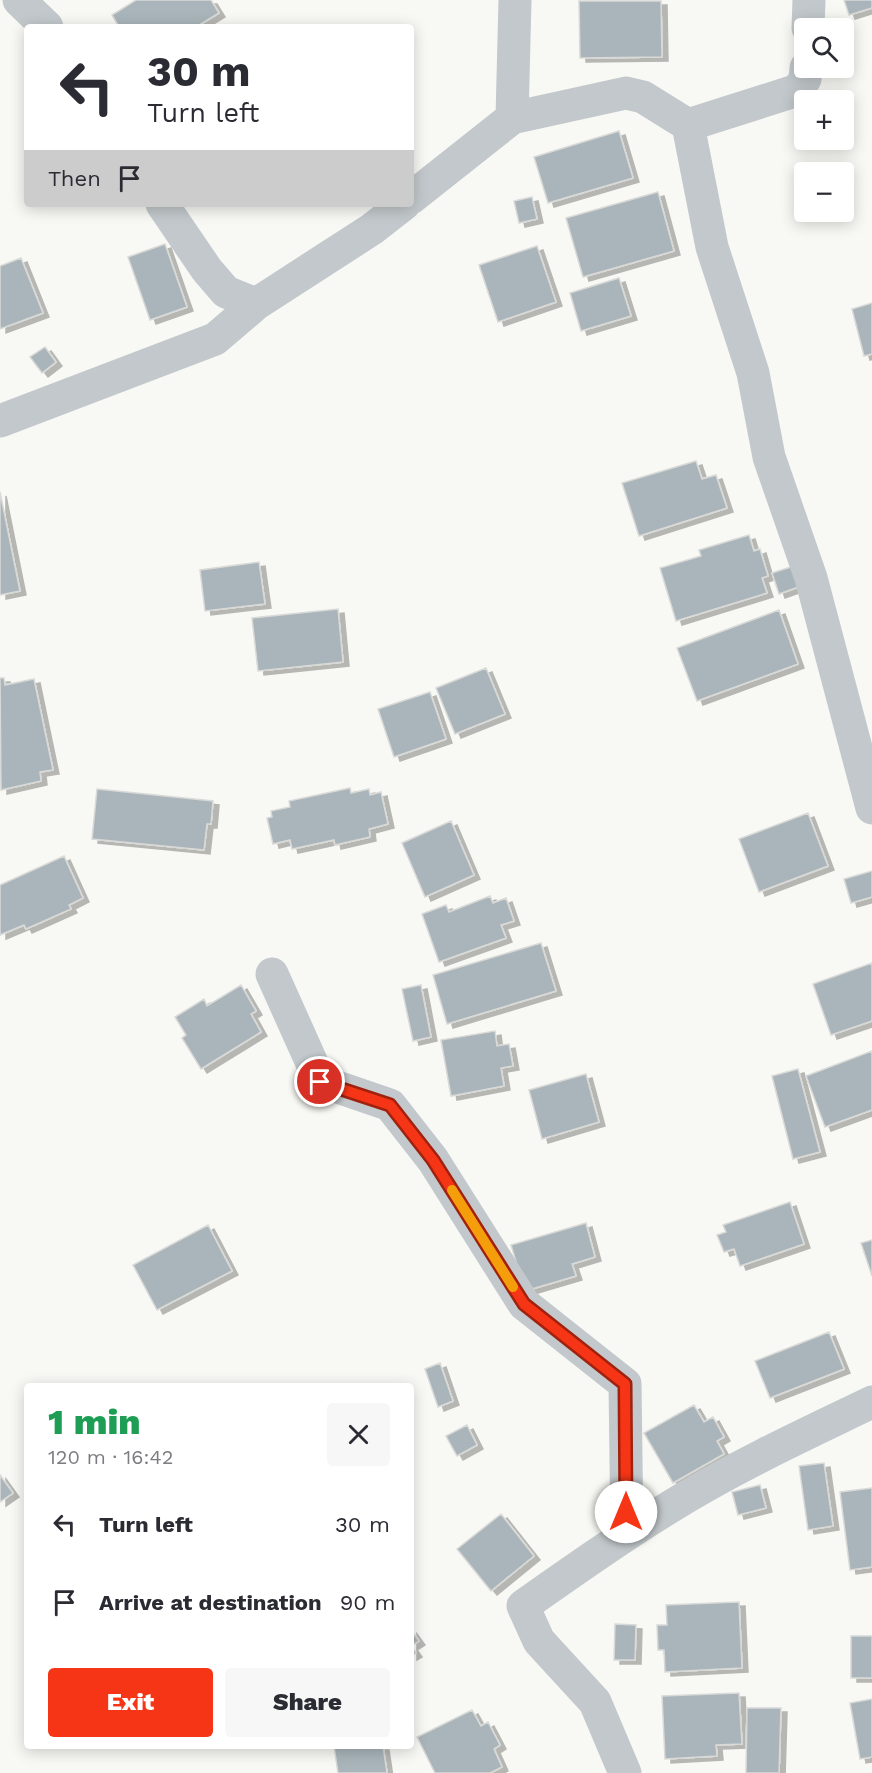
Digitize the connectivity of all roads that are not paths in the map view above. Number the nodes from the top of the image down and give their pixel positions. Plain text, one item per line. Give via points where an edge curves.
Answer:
1 (19, 0) edge
2 (515, 0) edge
3 (809, 0) edge
4 (808, 18) edge
5 (44, 24) edge
6 (804, 78) edge
7 (512, 118) junction
8 (688, 125) junction
9 (414, 196) edge
10 (164, 207) edge
11 (400, 207) edge
12 (256, 304) junction
13 (0, 421) edge
14 (872, 808) edge
15 (272, 974) dead end
16 (872, 1402) edge
17 (627, 1534) junction
18 (625, 1773) edge

1 - 5 street
2 - 7 street
3 - 4 street
6 - 8 street via 798,90
7 - 8 street via 626,93 643,97
7 - 9 street
8 - 14 street via 711,248 753,373 769,458 811,578
10 - 12 street via 226,292
11 - 12 street
12 - 13 street via 215,339
15 - 17 street via 320,1082 390,1105 433,1160 524,1304 625,1384
16 - 17 street via 755,1458
17 - 18 street via 523,1606 539,1641 595,1701

